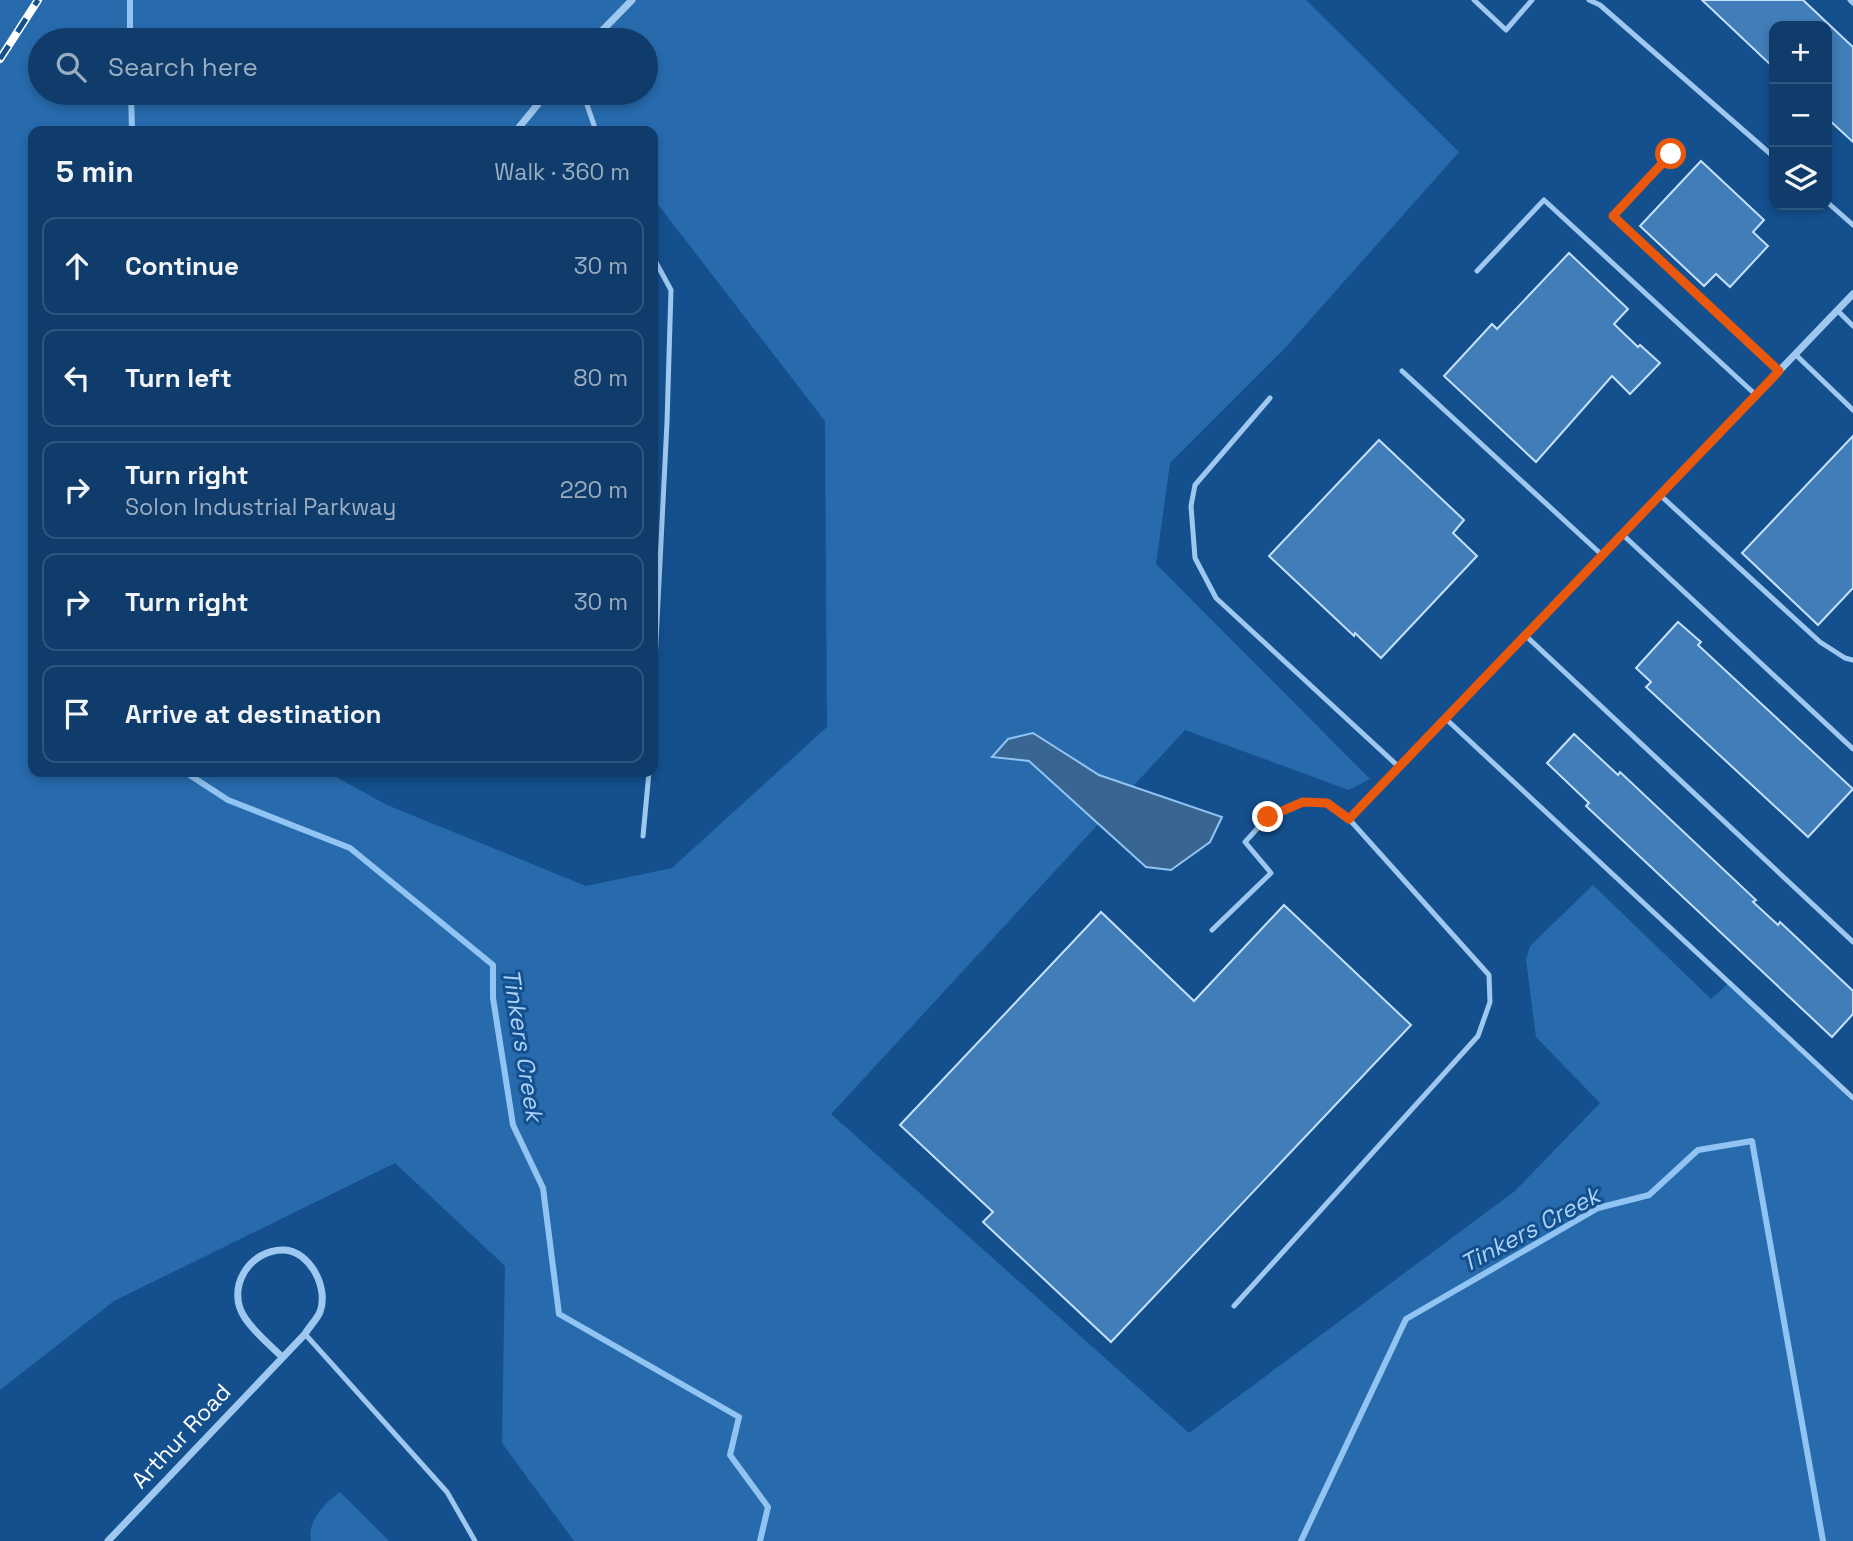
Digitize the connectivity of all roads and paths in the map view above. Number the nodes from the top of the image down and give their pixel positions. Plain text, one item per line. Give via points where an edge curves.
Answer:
1 (632, 0) edge
2 (1474, 0) edge
3 (1532, 0) edge
4 (1589, 0) edge
5 (605, 28) edge
6 (537, 105) edge
7 (587, 105) edge
8 (520, 126) edge
9 (594, 126) edge
10 (1769, 153) edge
11 (1671, 154) dead end
12 (1832, 206) edge
13 (1853, 225) edge
14 (658, 266) edge
15 (1477, 271) dead end
16 (1853, 294) edge
17 (1837, 310) junction
18 (1853, 326) edge
19 (1795, 354) junction
20 (1402, 371) dead end
21 (1779, 371) junction
22 (1756, 395) junction
23 (1270, 398) dead end
24 (1853, 410) edge
25 (1660, 495) junction
26 (1622, 534) junction
27 (1602, 555) junction
28 (658, 602) edge
29 (1525, 635) junction
30 (1853, 660) edge
31 (1445, 718) junction
32 (1853, 749) edge
33 (1399, 767) junction
34 (649, 777) edge
35 (1349, 819) junction
36 (643, 836) dead end
37 (1212, 930) dead end
38 (1853, 942) edge
39 (1853, 1098) edge
40 (1234, 1306) dead end
41 (305, 1334) junction
42 (282, 1357) junction
43 (108, 1541) edge
44 (475, 1541) edge

1 - 5 street
2 - 3 lane via 1506,30
4 - 10 lane
6 - 8 street
7 - 9 lane
11 - 21 lane via 1613,216
12 - 13 lane
14 - 28 lane via 671,290
15 - 22 lane via 1544,201
16 - 17 street
17 - 18 lane
17 - 19 street
19 - 21 street
19 - 24 lane
20 - 27 lane
21 - 22 street
22 - 25 street
23 - 33 lane via 1195,485 1191,506 1195,558 1216,598
25 - 26 street
25 - 30 lane via 1820,642
26 - 27 street
26 - 32 lane
27 - 29 street
29 - 31 street
29 - 38 lane
31 - 33 street
31 - 39 lane
33 - 35 street
34 - 36 lane
35 - 37 lane via 1327,803 1303,802 1268,817 1245,842 1271,873
35 - 40 lane via 1489,975 1490,1002 1478,1036
41 - 42 street, Arthur Road
41 - 42 street, Arthur Road via 320,1311 321,1295 312,1268 302,1256 286,1250 255,1259 243,1272 237,1289 239,1303 244,1317
41 - 44 lane via 447,1492
42 - 43 street, Arthur Road

